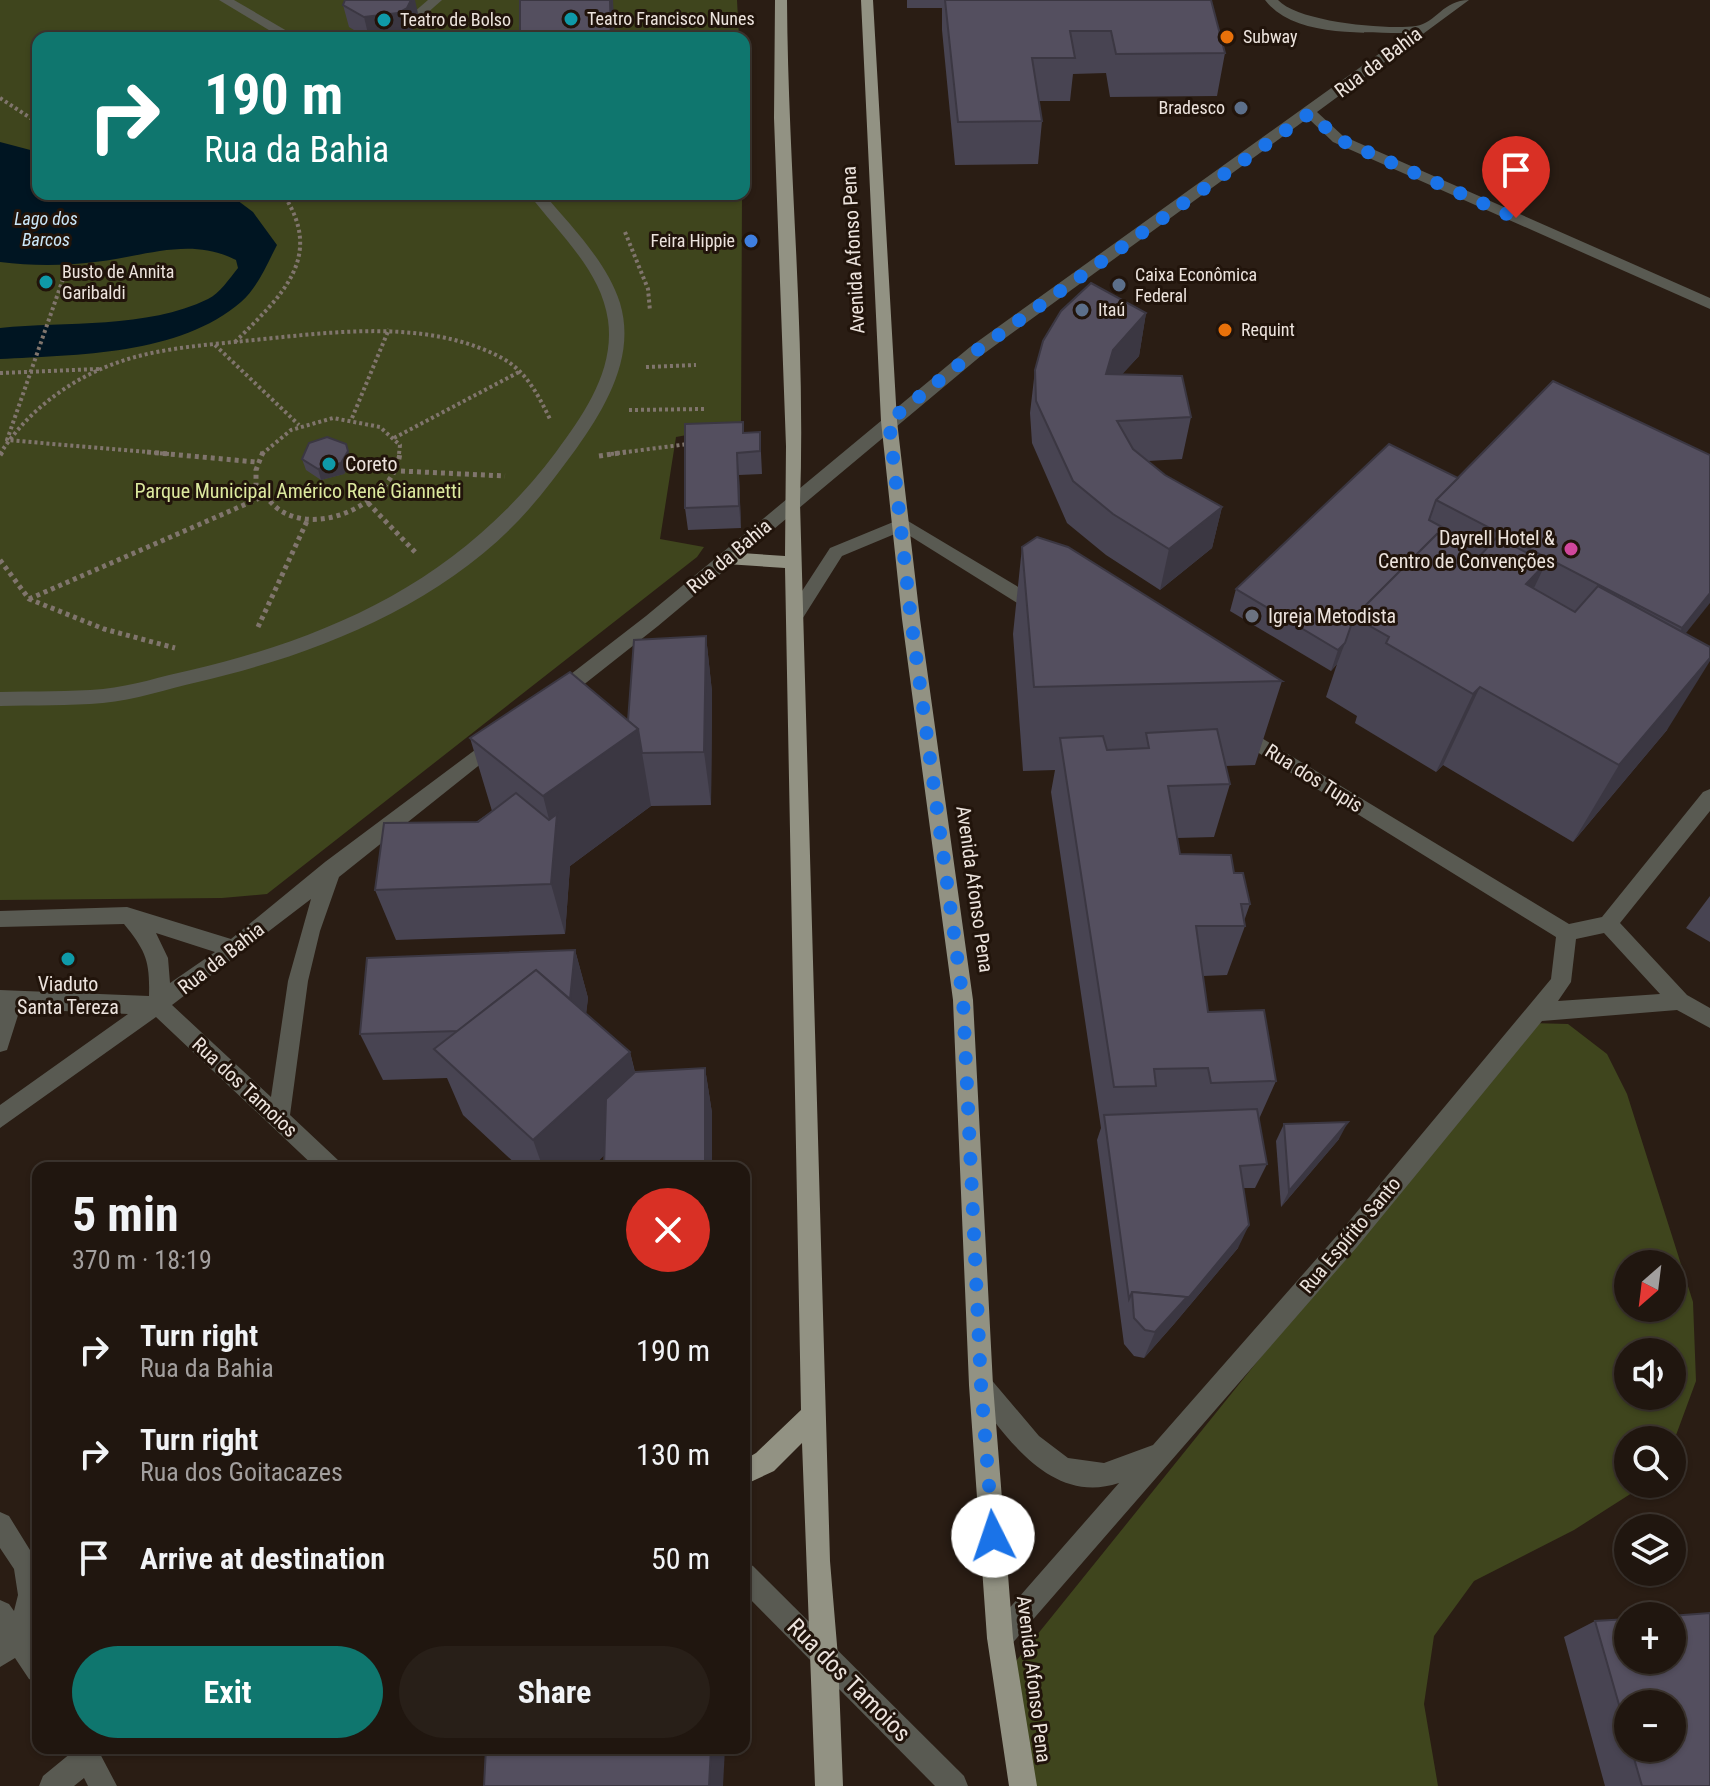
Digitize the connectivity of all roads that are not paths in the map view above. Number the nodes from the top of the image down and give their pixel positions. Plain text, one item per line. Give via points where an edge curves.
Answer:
1 (225, 0) edge
2 (436, 0) edge
3 (781, 0) edge
4 (867, 0) edge
5 (1271, 0) edge
6 (1463, 0) edge
7 (1420, 30) junction
8 (281, 32) edge
9 (398, 32) edge
10 (1310, 113) junction
11 (541, 200) edge
12 (1710, 304) edge
13 (889, 421) junction
14 (792, 503) junction
15 (903, 524) junction
16 (726, 558) junction
17 (795, 563) junction
18 (795, 616) junction
19 (1062, 622) edge
20 (0, 699) edge
21 (541, 707) edge
22 (1223, 722) edge
23 (517, 726) edge
24 (1710, 797) edge
25 (332, 868) junction
26 (127, 915) junction
27 (0, 919) edge
28 (1608, 924) junction
29 (1567, 933) junction
30 (234, 949) junction
31 (6, 998) edge
32 (1680, 1001) junction
33 (159, 1006) junction
34 (1536, 1012) junction
35 (1710, 1019) edge
36 (0, 1043) edge
37 (279, 1117) junction
38 (0, 1118) edge
39 (325, 1162) edge
40 (981, 1385) junction
41 (813, 1416) junction
42 (1159, 1454) junction
43 (750, 1470) edge
44 (0, 1525) edge
45 (750, 1581) edge
46 (0, 1613) edge
47 (1000, 1638) junction
48 (10, 1646) edge
49 (825, 1657) junction
50 (32, 1665) edge
51 (82, 1754) edge
52 (85, 1754) edge
53 (53, 1786) edge
54 (103, 1786) edge
55 (829, 1786) edge
56 (954, 1786) edge
57 (1023, 1786) edge

1 - 8 street
2 - 9 street
3 - 14 main road
4 - 13 main road, Avenida Afonso Pena
5 - 7 street via 1275,10 1295,20
6 - 7 street, Rua da Bahia
7 - 10 street, Rua da Bahia
10 - 12 street via 1338,139
10 - 13 street, Rua da Bahia via 976,351
11 - 20 street via 612,303 616,358 593,412 503,527 440,577 338,630 260,660 104,696
13 - 14 street, Rua da Bahia
13 - 15 main road, Avenida Afonso Pena
14 - 16 street, Rua da Bahia
14 - 17 main road
15 - 18 street via 836,552
15 - 19 street
15 - 40 main road, Avenida Afonso Pena via 963,1000
16 - 17 main road
16 - 21 street, Rua da Bahia
17 - 18 main road
18 - 41 main road
22 - 29 street, Rua dos Tupis
23 - 25 street, Rua da Bahia
24 - 28 street
25 - 30 street, Rua da Bahia
25 - 37 street via 298,981
26 - 27 street
26 - 30 street
26 - 33 street via 150,938 161,964
28 - 29 street
28 - 32 street
29 - 34 street, Rua Espírito Santo via 1561,982
30 - 33 street, Rua da Bahia
31 - 33 street
31 - 36 street
32 - 34 street
32 - 35 street
33 - 37 street, Rua dos Tamoios
33 - 38 street, Rua da Bahia
34 - 42 street, Rua Espírito Santo via 1349,1239
37 - 39 street, Rua dos Tamoios
40 - 42 street, Rua Espírito Santo via 1031,1449 1057,1467 1097,1476
40 - 47 main road, Avenida Afonso Pena
41 - 43 main road
41 - 49 main road
42 - 47 street, Rua Espírito Santo
44 - 48 street via 26,1565 31,1595
45 - 49 street, Rua dos Tamoios
46 - 48 street
47 - 57 main road, Avenida Afonso Pena
48 - 50 street
49 - 55 main road
49 - 56 street, Rua dos Tamoios
51 - 53 street
52 - 54 street

